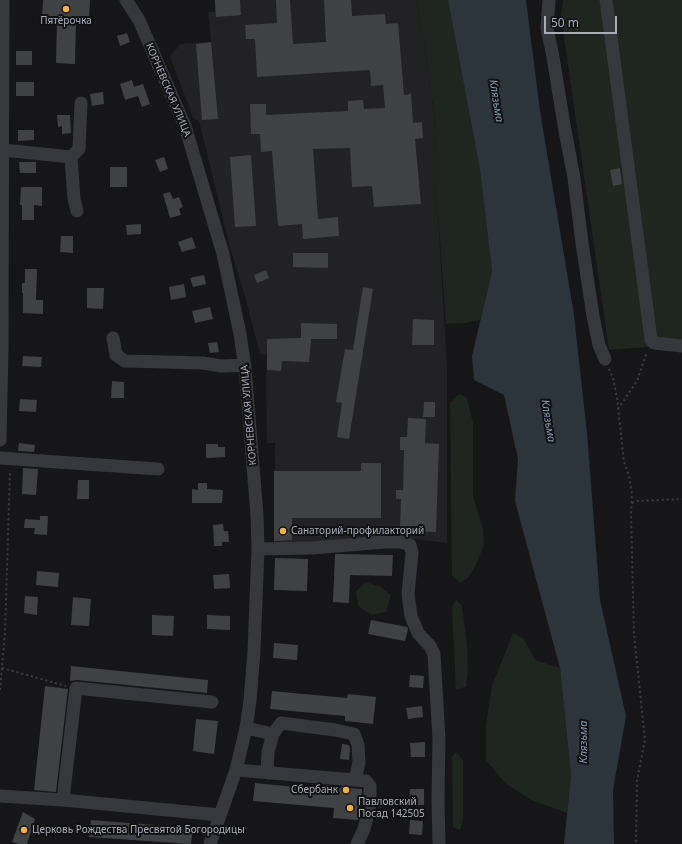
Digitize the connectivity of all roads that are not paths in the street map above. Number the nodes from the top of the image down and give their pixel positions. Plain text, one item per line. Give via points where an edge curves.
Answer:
1 (4, 0) edge
2 (126, 0) edge
3 (549, 0) edge
4 (606, 0) edge
5 (81, 103) dead end
6 (3, 150) junction
7 (71, 157) junction
8 (77, 211) dead end
9 (113, 338) dead end
10 (682, 346) edge
11 (604, 359) road end
12 (245, 365) junction
13 (0, 440) edge
14 (5, 459) edge
15 (158, 469) dead end
16 (258, 549) junction
17 (212, 702) dead end
18 (246, 728) junction
19 (273, 734) junction
20 (236, 770) junction
21 (267, 773) junction
22 (355, 780) junction
23 (0, 796) edge
24 (63, 800) junction
25 (220, 815) junction
26 (210, 844) edge
27 (357, 844) edge
28 (439, 844) edge

1 - 6 street
2 - 12 street, КОРНЕВСКАЯ УЛИЦА via 139,20 185,126 223,254
3 - 11 street via 547,28 574,178 593,316
4 - 10 street via 651,339 654,343
5 - 7 street via 78,149
6 - 7 street
6 - 13 street
7 - 8 street
9 - 12 street via 116,354 125,361
12 - 16 street, КОРНЕВСКАЯ УЛИЦА
14 - 15 street
16 - 18 street, КОРНЕВСКАЯ УЛИЦА via 254,651
16 - 28 street via 385,542 410,545 412,553 408,594 411,616 418,633 434,654 439,739
17 - 24 street via 76,688
18 - 19 street
18 - 20 street, КОРНЕВСКАЯ УЛИЦА
19 - 21 street via 268,752
19 - 22 street via 281,723 354,734 358,745 359,762
20 - 21 street
20 - 25 street, КОРНЕВСКАЯ УЛИЦА
21 - 22 street
22 - 27 street via 366,781 370,786 370,804 364,829
23 - 24 street
24 - 25 street
25 - 26 street, КОРНЕВСКАЯ УЛИЦА

